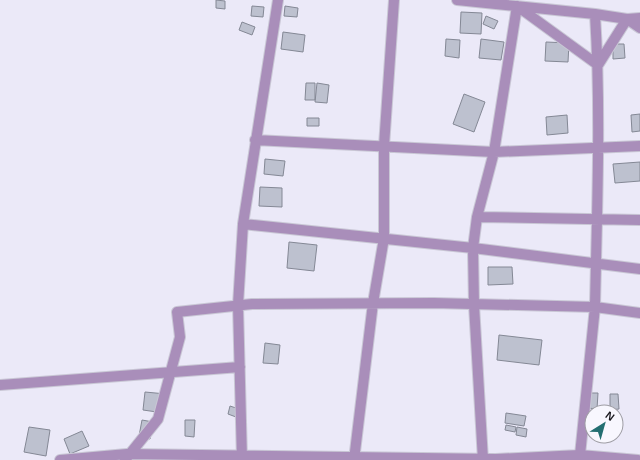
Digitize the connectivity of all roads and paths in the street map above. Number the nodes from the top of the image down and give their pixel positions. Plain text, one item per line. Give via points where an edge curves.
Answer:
1 (278, 0) edge
2 (394, 0) edge
3 (458, 0) edge
4 (485, 1) edge
5 (517, 6) junction
6 (594, 14) junction
7 (640, 18) edge
8 (627, 19) junction
9 (640, 28) edge
10 (598, 65) junction
11 (255, 140) junction
12 (384, 146) junction
13 (640, 146) edge
14 (599, 147) junction
15 (494, 152) junction
16 (478, 217) junction
17 (596, 219) junction
18 (640, 220) edge
19 (243, 224) junction
20 (384, 238) junction
21 (473, 248) junction
22 (596, 263) junction
23 (640, 269) edge
24 (373, 303) junction
25 (238, 305) junction
26 (474, 305) junction
27 (595, 307) junction
28 (640, 313) edge
29 (240, 367) junction
30 (171, 372) junction
31 (0, 385) edge
32 (580, 455) junction
33 (128, 457) edge
34 (242, 458) edge
35 (354, 459) edge
36 (60, 460) edge
37 (483, 460) edge
38 (638, 460) edge

1 - 11 street
2 - 12 street
3 - 4 street
4 - 5 street
5 - 6 street
5 - 10 street
5 - 15 street
6 - 8 street
6 - 10 street
7 - 8 street
8 - 9 street
8 - 10 street
10 - 14 street
11 - 12 street
11 - 19 street
12 - 15 street
12 - 20 street
13 - 14 street
14 - 15 street
14 - 17 street
15 - 16 street
16 - 17 street
16 - 21 street
17 - 18 street
17 - 22 street
19 - 20 street
19 - 25 street
20 - 21 street
20 - 24 street
21 - 22 street
21 - 26 street
22 - 23 street
22 - 27 street
24 - 25 street
24 - 26 street
24 - 35 street
25 - 29 street
25 - 30 street via 177,312 180,337
26 - 27 street
26 - 37 street
27 - 28 street
27 - 32 street
29 - 30 street
29 - 34 street
30 - 31 street
30 - 33 street via 158,419
32 - 37 street
32 - 38 street
33 - 34 street
33 - 36 street
34 - 35 street
35 - 37 street

